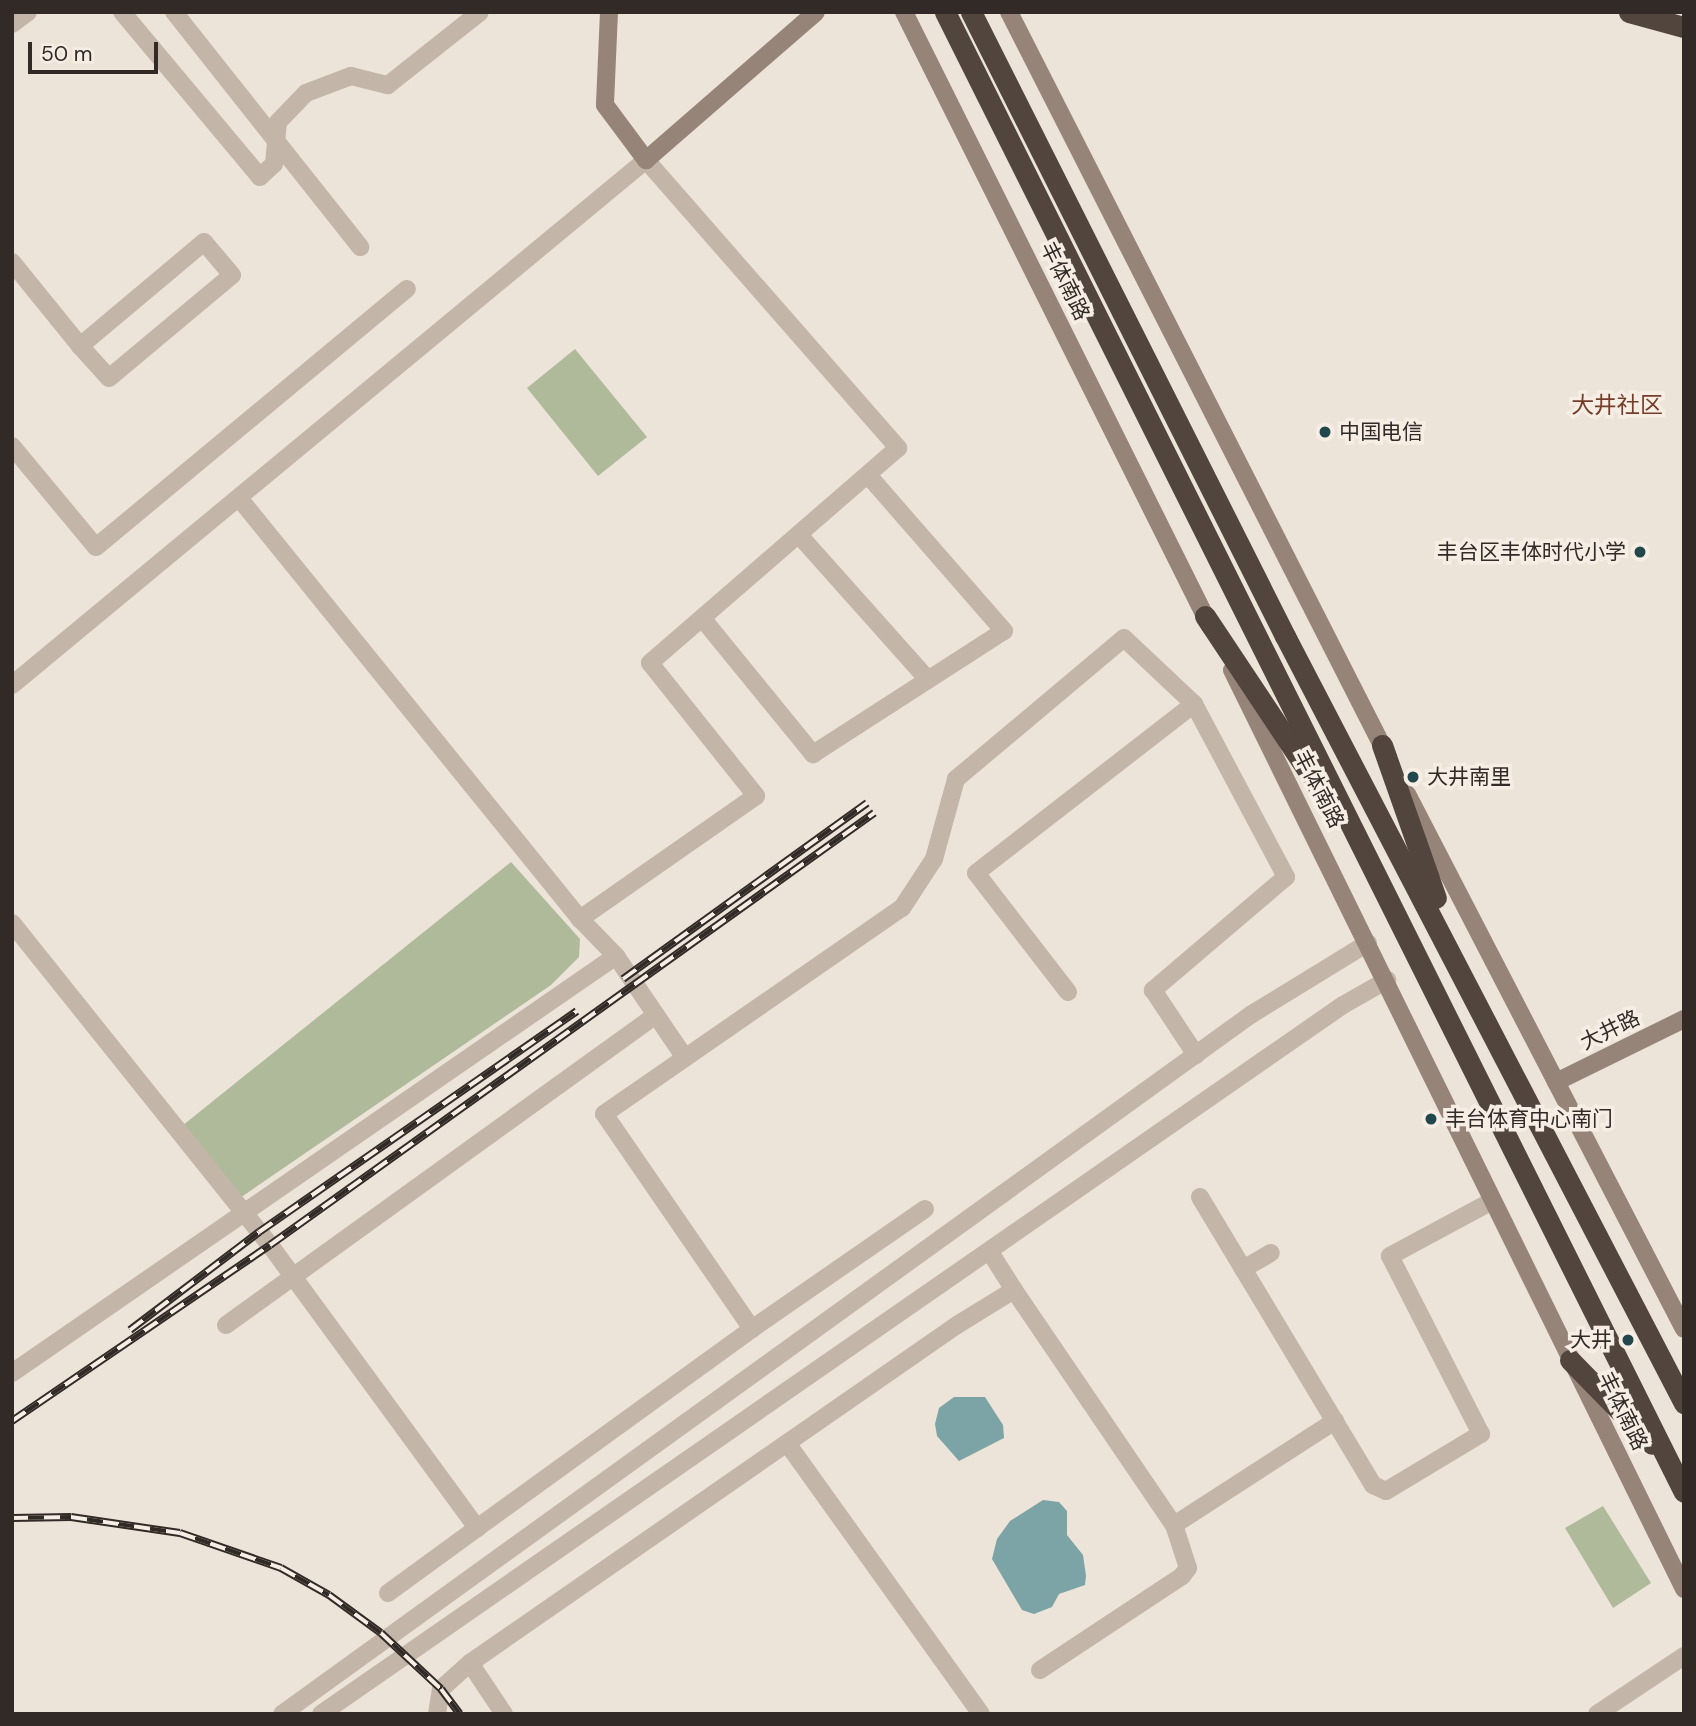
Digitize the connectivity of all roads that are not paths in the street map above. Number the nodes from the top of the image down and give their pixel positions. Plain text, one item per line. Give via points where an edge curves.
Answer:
1 (28, 12) edge
2 (122, 12) edge
3 (174, 12) edge
4 (480, 12) edge
5 (609, 12) edge
6 (816, 12) edge
7 (904, 12) edge
8 (945, 12) edge
9 (971, 12) edge
10 (1009, 12) edge
11 (1629, 12) edge
12 (12, 24) edge
13 (1684, 27) edge
14 (277, 142) junction
15 (646, 160) junction
16 (360, 247) dead end
17 (12, 262) edge
18 (407, 289) dead end
19 (80, 346) junction
20 (12, 446) edge
21 (868, 475) junction
22 (239, 498) junction
23 (799, 535) junction
24 (1205, 616) junction
25 (702, 618) junction
26 (928, 680) junction
27 (12, 685) edge
28 (1194, 704) junction
29 (1382, 745) junction
30 (1379, 876) junction
31 (580, 919) junction
32 (12, 923) edge
33 (1368, 943) junction
34 (616, 956) junction
35 (1460, 966) junction
36 (1387, 980) junction
37 (1068, 992) dead end
38 (656, 1015) junction
39 (1684, 1019) edge
40 (1196, 1055) junction
41 (685, 1058) junction
42 (1556, 1082) junction
43 (1200, 1197) dead end
44 (1492, 1201) junction
45 (925, 1209) dead end
46 (244, 1214) junction
47 (990, 1252) junction
48 (1271, 1253) dead end
49 (1243, 1269) junction
50 (293, 1277) junction
51 (1014, 1290) junction
52 (226, 1325) dead end
53 (752, 1329) junction
54 (1684, 1329) edge
55 (1570, 1360) junction
56 (12, 1373) edge
57 (1678, 1387) edge
58 (1684, 1403) edge
59 (1335, 1421) junction
60 (787, 1443) junction
61 (1668, 1461) junction
62 (1684, 1492) edge
63 (1174, 1525) junction
64 (477, 1528) junction
65 (1684, 1589) edge
66 (388, 1593) dead end
67 (1684, 1656) edge
68 (470, 1664) junction
69 (1040, 1670) dead end
70 (282, 1714) edge
71 (321, 1714) edge
72 (437, 1714) edge
73 (504, 1714) edge
74 (981, 1714) edge
75 (1597, 1714) edge

1 - 12 street
2 - 14 street via 260,177 274,164
3 - 14 street
4 - 14 street via 388,85 351,76 306,93 278,122
5 - 15 street via 605,105
6 - 15 street
7 - 24 street, 丰体南路
8 - 30 highway, 丰体南路 via 968,66
9 - 35 highway, 丰体南路 via 1284,636
10 - 29 street
11 - 13 highway
14 - 16 street
15 - 21 street via 898,448
15 - 22 street
17 - 19 street
18 - 20 street via 96,547
19 - 19 street via 109,378 232,275 204,242
21 - 23 street
21 - 26 street via 1004,631
22 - 27 street
22 - 31 street
23 - 25 street
23 - 26 street
24 - 30 highway
24 - 33 street, 丰体南路
25 - 26 street via 813,754
25 - 31 street via 650,663 756,796
28 - 37 street via 976,873
28 - 40 street via 1286,877 1153,990
28 - 41 street via 1124,638 956,779 934,859 902,908
29 - 35 highway
29 - 42 street
30 - 61 highway, 丰体南路
31 - 34 street
32 - 46 street
33 - 36 street, 丰体南路
33 - 40 street
34 - 38 street
34 - 46 street
35 - 57 highway, 丰体南路
36 - 44 street, 丰体南路
36 - 47 street via 1343,1005
38 - 41 street
38 - 50 street
39 - 42 street, 大井路
40 - 70 street
41 - 53 street via 604,1114
42 - 54 street
43 - 49 street
44 - 55 street, 丰体南路
44 - 59 street via 1390,1256 1481,1434 1386,1491 1373,1485
45 - 53 street
46 - 50 street
46 - 56 street
47 - 51 street
47 - 71 street
48 - 49 street
49 - 59 street
50 - 52 street
50 - 64 street
51 - 60 street
51 - 63 street
53 - 64 street
55 - 61 highway
55 - 65 street, 丰体南路
57 - 58 highway, 丰体南路
59 - 63 street
60 - 68 street
60 - 74 street
61 - 62 highway, 丰体南路
63 - 69 street via 1188,1568 1182,1576
64 - 66 street
67 - 75 street
68 - 72 street via 441,1689
68 - 73 street

